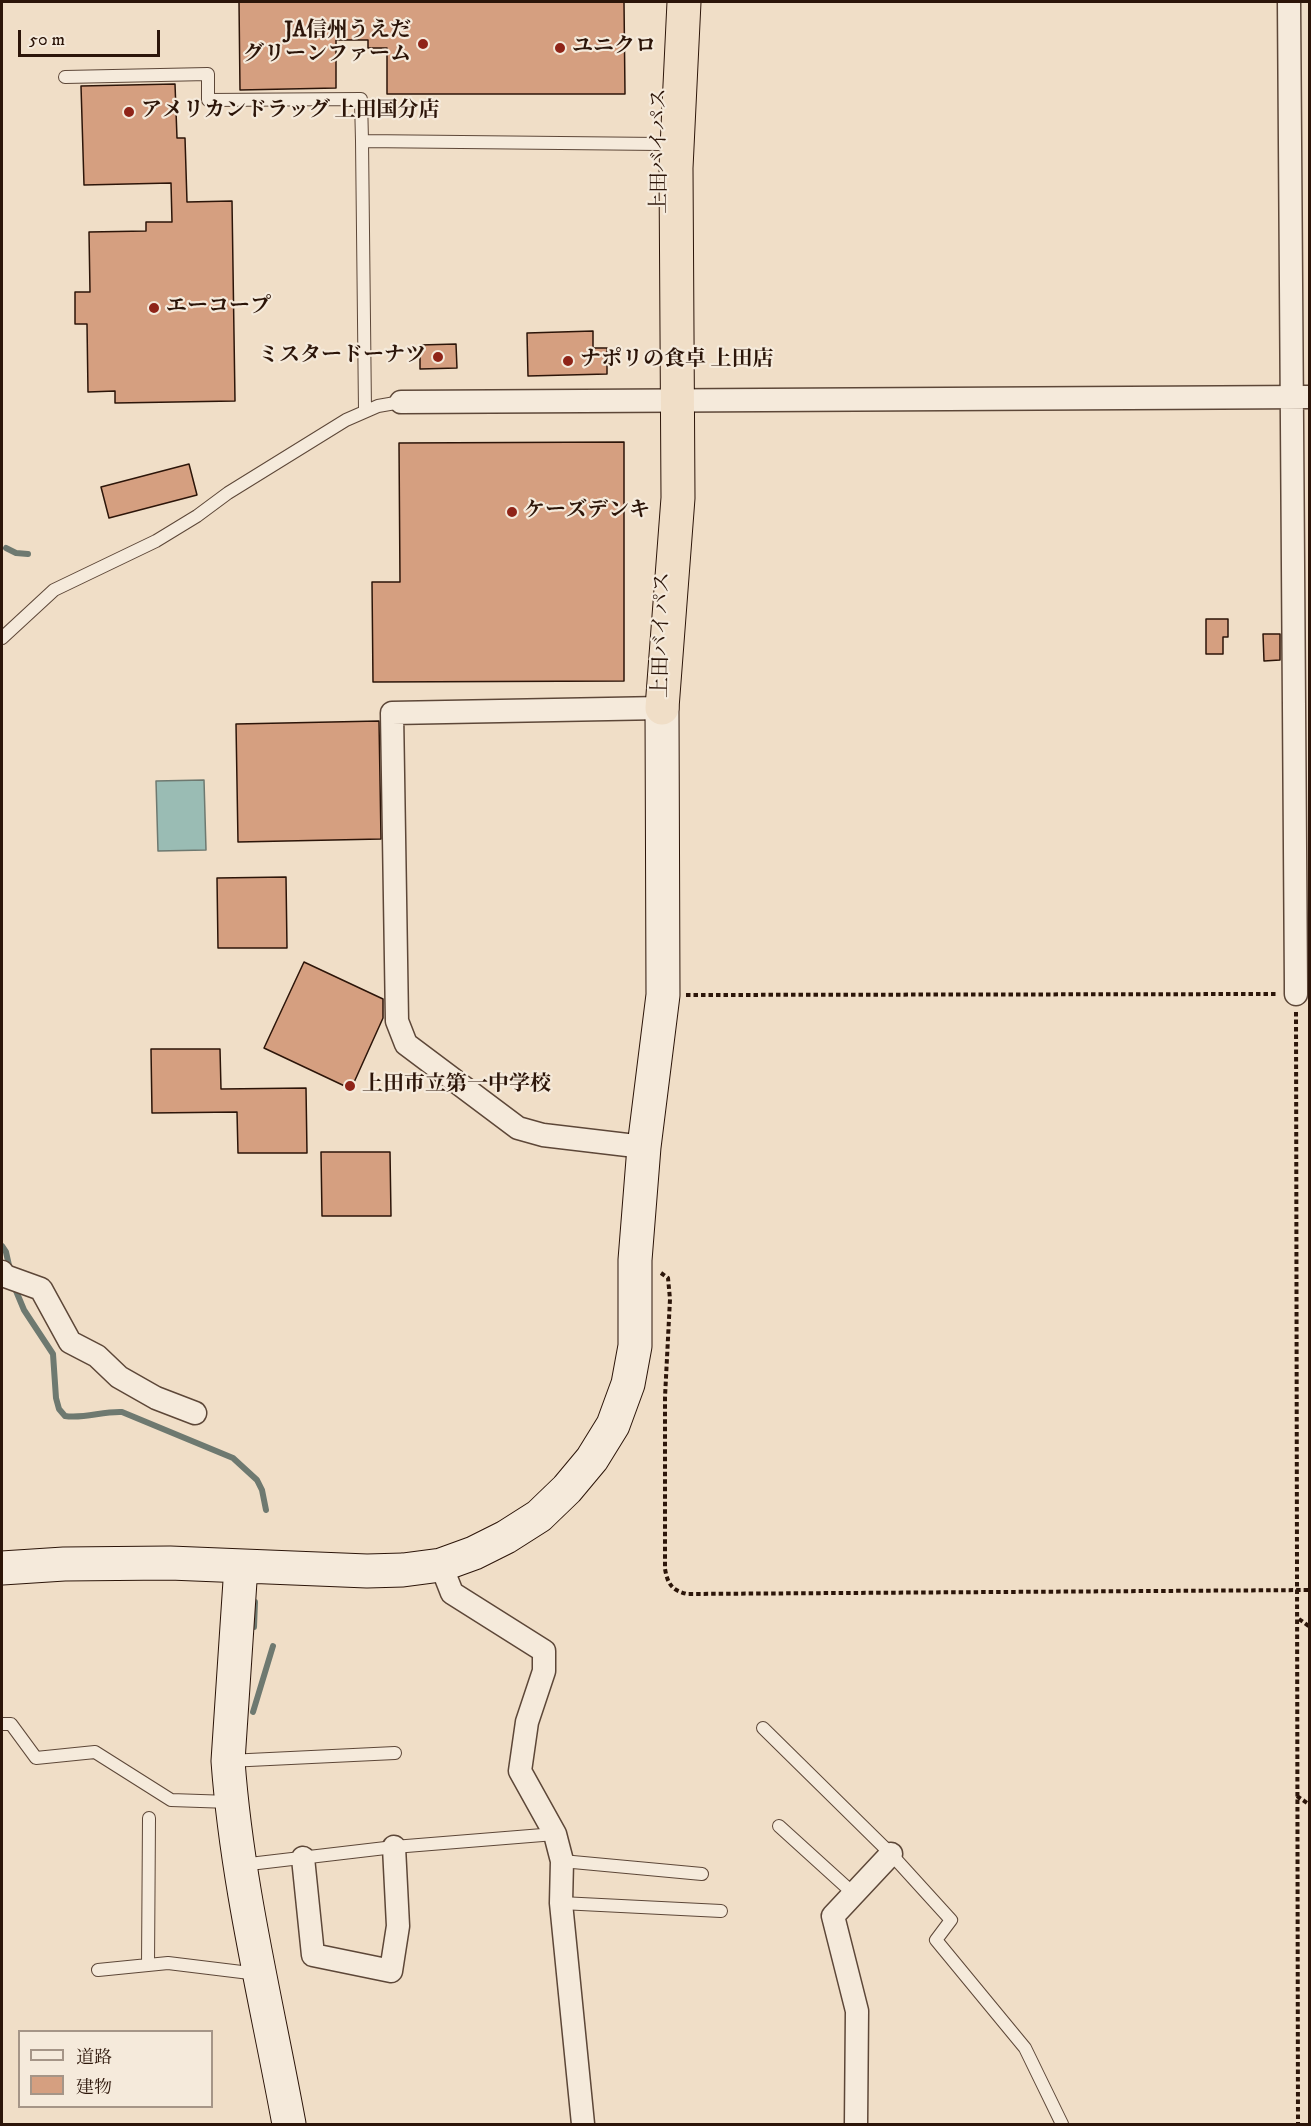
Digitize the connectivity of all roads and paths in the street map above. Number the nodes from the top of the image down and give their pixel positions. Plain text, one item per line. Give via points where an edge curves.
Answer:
1 (662, 2) edge
2 (684, 2) edge
3 (1289, 2) edge
4 (65, 77) dead end
5 (362, 141) junction
6 (660, 144) junction
7 (1300, 397) edge
8 (670, 400) junction
9 (400, 402) joint
10 (365, 411) junction
11 (2, 638) edge
12 (662, 708) junction
13 (1296, 993) junction
14 (663, 995) junction
15 (644, 1147) junction
16 (635, 1260) junction
17 (2, 1272) edge
18 (195, 1413) dead end
19 (441, 1565) junction
20 (242, 1566) junction
21 (2, 1568) edge
22 (1296, 1590) junction
23 (1310, 1590) edge
24 (1298, 1619) junction
25 (1310, 1627) edge
26 (2, 1724) edge
27 (763, 1728) dead end
28 (395, 1753) dead end
29 (228, 1761) junction
30 (1297, 1795) junction
31 (231, 1802) junction
32 (1310, 1805) edge
33 (149, 1818) dead end
34 (779, 1826) dead end
35 (555, 1834) junction
36 (394, 1847) junction
37 (891, 1854) junction
38 (303, 1858) junction
39 (562, 1861) junction
40 (240, 1865) junction
41 (702, 1874) dead end
42 (854, 1894) junction
43 (561, 1903) junction
44 (721, 1911) dead end
45 (148, 1965) junction
46 (98, 1970) dead end
47 (260, 1974) junction
48 (289, 2124) edge
49 (583, 2124) edge
50 (856, 2124) edge
51 (1062, 2124) edge
52 (1298, 2124) edge

1 - 6 highway, 上田バイパス
2 - 8 highway, 上田バイパス
3 - 7 street
4 - 5 lane via 208,74 208,100 361,99
5 - 6 lane
5 - 10 lane
6 - 8 highway, 上田バイパス
7 - 8 street
7 - 13 street via 1295,579
8 - 9 street
8 - 12 highway, 上田バイパス
9 - 10 lane
10 - 11 lane via 156,541 54,590
12 - 14 street
12 - 15 street via 392,713 397,1021 406,1044 518,1128 543,1135
13 - 14 path
13 - 22 path
14 - 15 street
15 - 16 street
16 - 19 street via 635,1346 628,1384 613,1425 592,1459 539,1516 474,1553
16 - 22 path via 668,1278 670,1287 665,1397 665,1569 670,1586 676,1591 699,1594
17 - 18 street via 41,1289 70,1342 97,1356 119,1377 156,1398
19 - 20 street via 367,1571
19 - 35 street via 452,1593 544,1651 544,1671 527,1722 519,1771
20 - 21 street via 105,1563
20 - 29 street
22 - 23 path
22 - 24 path
24 - 25 path
24 - 30 path
26 - 31 lane via 11,1724 36,1758 95,1752 171,1800
27 - 37 lane
28 - 29 lane
29 - 31 street
30 - 32 path
30 - 52 path
31 - 40 street
33 - 45 lane
34 - 42 lane
35 - 36 lane
35 - 39 street
36 - 38 lane
36 - 38 street via 398,1926 391,1971 313,1955
37 - 42 street
37 - 51 lane via 951,1920 936,1940 1025,2048
38 - 40 lane
39 - 41 lane
39 - 43 street
40 - 47 street
42 - 50 street via 833,1916 857,2011
43 - 44 lane
43 - 49 street
45 - 46 lane
45 - 47 lane via 168,1963
47 - 48 street

